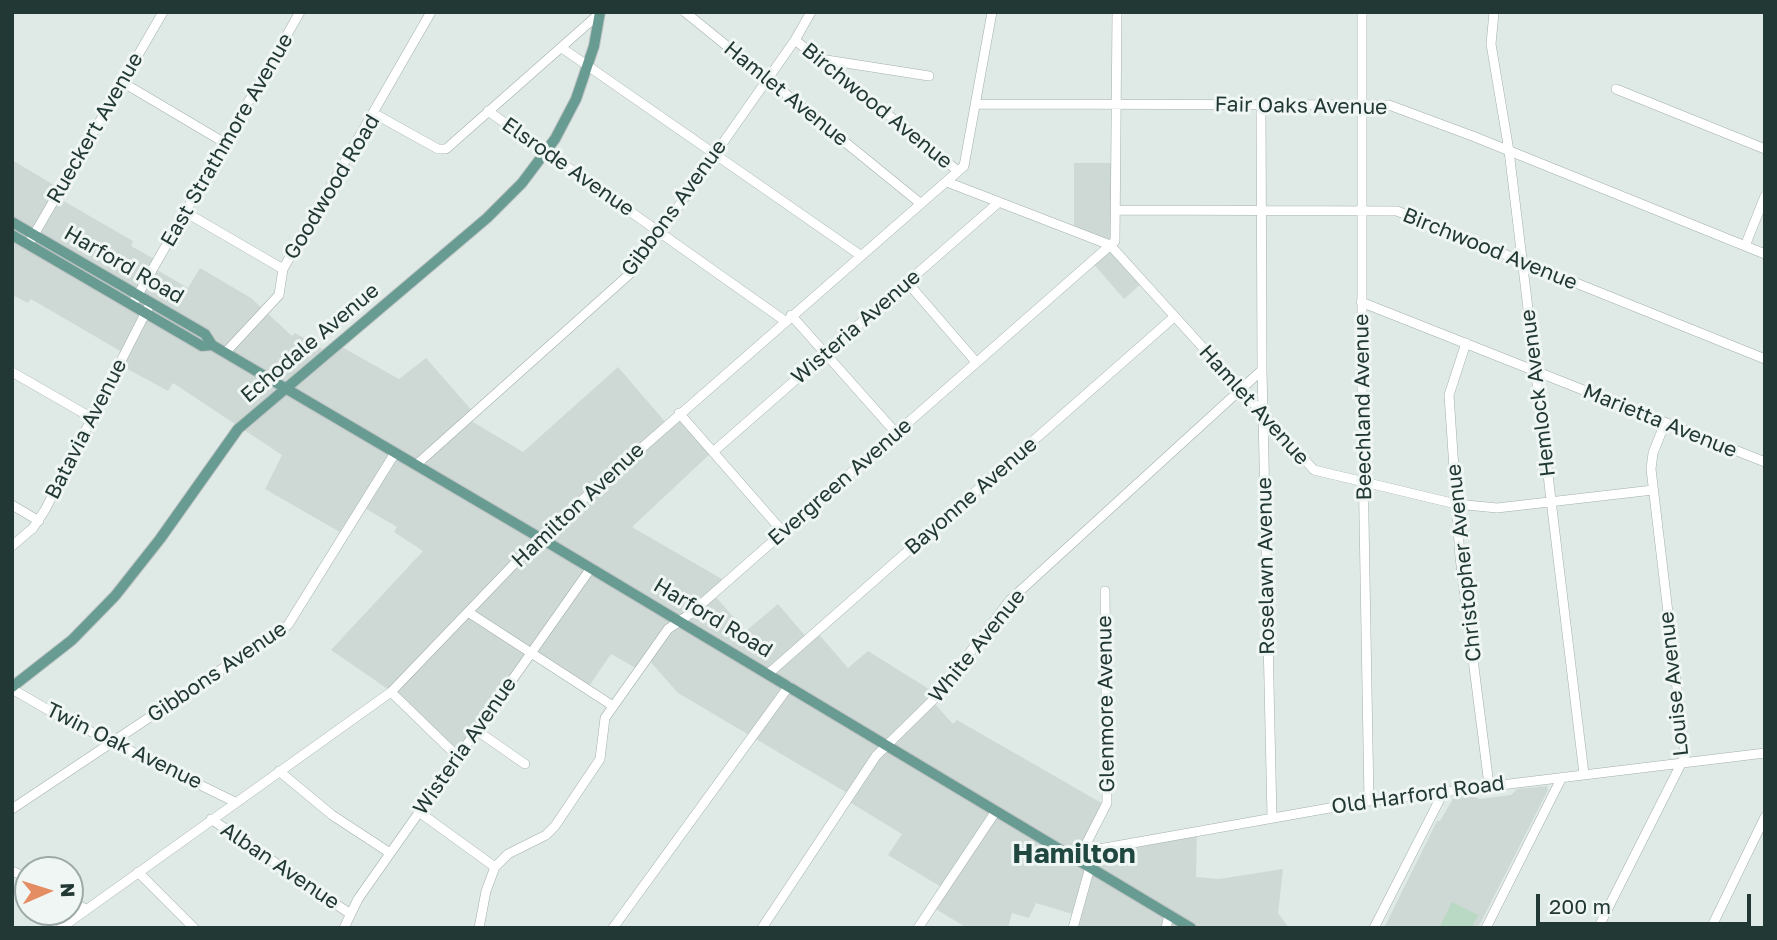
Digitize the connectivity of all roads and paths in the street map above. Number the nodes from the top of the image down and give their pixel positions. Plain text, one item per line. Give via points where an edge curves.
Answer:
1 (163, 12) edge
2 (300, 12) edge
3 (431, 12) edge
4 (685, 12) edge
5 (811, 12) edge
6 (992, 12) edge
7 (1117, 12) edge
8 (1362, 12) edge
9 (1494, 12) edge
10 (601, 13) edge
11 (795, 40) junction
12 (562, 48) junction
13 (820, 59) junction
14 (587, 68) junction
15 (929, 76) dead end
16 (768, 79) junction
17 (122, 82) junction
18 (1616, 89) dead end
19 (978, 104) junction
20 (1118, 105) junction
21 (1261, 105) junction
22 (1362, 105) junction
23 (488, 111) junction
24 (374, 114) junction
25 (225, 143) junction
26 (1765, 149) edge
27 (1509, 151) junction
28 (545, 153) junction
29 (714, 155) junction
30 (958, 171) junction
31 (947, 182) junction
32 (1765, 196) edge
33 (999, 202) junction
34 (920, 203) junction
35 (1362, 209) junction
36 (1117, 210) junction
37 (1261, 210) junction
38 (186, 212) junction
39 (12, 222) edge
40 (661, 232) junction
41 (12, 235) edge
42 (31, 240) junction
43 (1110, 245) junction
44 (1745, 246) junction
45 (1765, 254) edge
46 (860, 256) junction
47 (1522, 262) junction
48 (284, 269) junction
49 (907, 282) junction
50 (134, 300) junction
51 (1361, 302) junction
52 (148, 308) junction
53 (1174, 317) junction
54 (788, 318) junction
55 (1466, 343) junction
56 (225, 353) junction
57 (825, 354) junction
58 (1765, 359) edge
59 (976, 362) junction
60 (1262, 370) junction
61 (1536, 371) junction
62 (12, 372) edge
63 (286, 389) junction
64 (1240, 391) junction
65 (679, 413) junction
66 (1264, 417) junction
67 (92, 418) junction
68 (1665, 423) junction
69 (896, 433) junction
70 (713, 452) junction
71 (395, 453) junction
72 (1765, 462) edge
73 (416, 465) junction
74 (1364, 481) junction
75 (1653, 490) junction
76 (1552, 503) junction
77 (1456, 504) junction
78 (12, 505) edge
79 (39, 520) junction
80 (783, 532) junction
81 (540, 537) junction
82 (12, 546) edge
83 (591, 568) junction
84 (1105, 591) dead end
85 (468, 612) junction
86 (680, 621) junction
87 (530, 652) junction
88 (768, 674) junction
89 (789, 686) junction
90 (12, 688) edge
91 (391, 692) junction
92 (613, 706) junction
93 (476, 730) junction
94 (113, 742) junction
95 (887, 745) junction
96 (1765, 753) edge
97 (457, 756) junction
98 (1684, 762) junction
99 (525, 764) dead end
100 (279, 771) junction
101 (1584, 774) junction
102 (1562, 777) junction
103 (1489, 785) junction
104 (1444, 791) junction
105 (1369, 801) junction
106 (235, 802) junction
107 (12, 809) edge
108 (996, 811) junction
109 (419, 812) junction
110 (1272, 817) junction
111 (1765, 817) edge
112 (211, 819) junction
113 (390, 853) junction
114 (1079, 855) junction
115 (495, 867) junction
116 (1090, 867) junction
117 (138, 872) junction
118 (85, 909) edge
119 (349, 913) junction
120 (1169, 915) junction
121 (194, 928) edge
122 (344, 928) edge
123 (480, 928) edge
124 (613, 928) edge
125 (762, 928) edge
126 (918, 928) edge
127 (1073, 928) edge
128 (1166, 928) edge
129 (1191, 928) edge
130 (1374, 928) edge
131 (1486, 928) edge
132 (1598, 928) edge
133 (1711, 928) edge

1 - 17 street, Rueckert Avenue
2 - 25 street, East Strathmore Avenue
3 - 24 street, Goodwood Road
4 - 16 street, Hamlet Avenue
5 - 11 street, Gibbons Avenue
6 - 19 street, Hamilton Avenue
7 - 20 street
8 - 22 street, Beechland Avenue
9 - 27 street, Hemlock Avenue via 1490,38
10 - 12 street
10 - 14 main road, Echodale Avenue
11 - 13 street, Birchwood Avenue
11 - 16 street, Gibbons Avenue
12 - 14 street
12 - 23 street
13 - 15 street
13 - 30 street, Birchwood Avenue
14 - 28 main road, Echodale Avenue via 564,124
14 - 29 street
16 - 29 street, Gibbons Avenue
16 - 34 street, Hamlet Avenue
17 - 25 street
17 - 42 street, Rueckert Avenue
18 - 26 street
19 - 20 street, Fair Oaks Avenue
19 - 30 street, Hamilton Avenue via 967,160
20 - 21 street, Fair Oaks Avenue
20 - 36 street
21 - 22 street, Fair Oaks Avenue
21 - 37 street, Roselawn Avenue
22 - 27 street, Fair Oaks Avenue via 1398,107
22 - 35 street, Beechland Avenue
23 - 24 street via 442,150
23 - 28 street, Elsrode Avenue
24 - 48 street, Goodwood Road
25 - 38 street, East Strathmore Avenue
27 - 44 street, Fair Oaks Avenue
27 - 47 street, Hemlock Avenue
28 - 40 street, Elsrode Avenue
28 - 63 main road, Echodale Avenue via 487,218
29 - 40 street, Gibbons Avenue
29 - 46 street
30 - 31 street, Hamilton Avenue
31 - 33 street, Hamlet Avenue
31 - 34 street, Hamilton Avenue
32 - 44 street
33 - 43 street, Hamlet Avenue
33 - 49 street, Wisteria Avenue
34 - 46 street, Hamilton Avenue
35 - 37 street, Birchwood Avenue
35 - 47 street, Birchwood Avenue via 1397,211
35 - 51 street, Beechland Avenue
36 - 37 street, Birchwood Avenue
36 - 43 street via 1117,237
37 - 60 street, Roselawn Avenue
38 - 48 street
38 - 50 street, East Strathmore Avenue
39 - 42 main road, Harford Road
40 - 54 street, Elsrode Avenue
40 - 73 street, Gibbons Avenue via 628,276
41 - 42 main road, Harford Road
42 - 50 main road, Harford Road
43 - 53 street, Hamlet Avenue
43 - 59 street, Evergreen Avenue
44 - 45 street, Fair Oaks Avenue
46 - 54 street, Hamilton Avenue
47 - 58 street, Birchwood Avenue
47 - 61 street, Hemlock Avenue
48 - 56 street, Goodwood Road via 279,295
49 - 57 street, Wisteria Avenue
49 - 59 street
50 - 52 main road, Harford Road
51 - 55 street, Marietta Avenue
51 - 74 street, Beechland Avenue
52 - 56 main road, Harford Road via 205,334
52 - 67 street, Batavia Avenue
53 - 64 street, Hamlet Avenue
53 - 88 street, Bayonne Avenue
54 - 57 street, Elsrode Avenue
54 - 65 street, Hamilton Avenue
55 - 61 street, Marietta Avenue
55 - 77 street, Christopher Avenue via 1449,395
56 - 63 main road, Harford Road
57 - 69 street, Elsrode Avenue
57 - 70 street, Wisteria Avenue
59 - 69 street, Evergreen Avenue
60 - 64 street, White Avenue
60 - 66 street, Roselawn Avenue
61 - 68 street, Marietta Avenue
61 - 76 street, Hemlock Avenue
62 - 67 street
63 - 71 main road, Harford Road
63 - 90 main road, Echodale Avenue via 238,429 108,603
64 - 66 street, Hamlet Avenue
64 - 95 street, White Avenue via 1010,600 936,697
65 - 70 street
65 - 81 street, Hamilton Avenue
66 - 74 street, Hamlet Avenue via 1314,470
66 - 110 street, Roselawn Avenue
67 - 79 street, Batavia Avenue
68 - 72 street, Marietta Avenue
68 - 75 street, Louise Avenue via 1651,460
69 - 80 street, Evergreen Avenue
70 - 80 street
71 - 73 main road, Harford Road
71 - 94 street, Gibbons Avenue via 294,620
73 - 81 main road, Harford Road
74 - 77 street, Hamlet Avenue
74 - 105 street, Beechland Avenue
75 - 76 street, Hamlet Avenue
75 - 98 street, Louise Avenue
76 - 77 street, Hamlet Avenue via 1507,508
76 - 101 street, Hemlock Avenue
77 - 103 street, Christopher Avenue
78 - 79 street
79 - 82 street, Batavia Avenue
80 - 86 street, Evergreen Avenue
81 - 83 main road, Harford Road
81 - 85 street, Hamilton Avenue
83 - 86 main road, Harford Road
83 - 87 street, Wisteria Avenue
84 - 114 street, Glenmore Avenue via 1107,803
85 - 87 street
85 - 91 street, Hamilton Avenue
86 - 88 main road, Harford Road
86 - 92 street, Evergreen Avenue via 668,629
87 - 92 street
87 - 93 street, Wisteria Avenue
88 - 89 main road, Harford Road
89 - 95 main road, Harford Road
89 - 124 street
90 - 94 street, Twin Oak Avenue
91 - 97 street
91 - 100 street, Hamilton Avenue
92 - 115 street, Evergreen Avenue via 602,727 600,759 555,826
93 - 97 street, Wisteria Avenue
93 - 99 street
94 - 106 street, Twin Oak Avenue
94 - 107 street, Gibbons Avenue
95 - 108 main road, Harford Road
95 - 125 street, White Avenue
96 - 98 street, Old Harford Road
97 - 109 street, Wisteria Avenue
98 - 101 street, Old Harford Road
98 - 132 street, Louise Avenue
100 - 106 street, Hamilton Avenue
100 - 113 street via 332,815
101 - 102 street, Old Harford Road
102 - 103 street, Old Harford Road
102 - 131 street
103 - 104 street, Old Harford Road
104 - 105 street, Old Harford Road
104 - 130 street
105 - 110 street, Old Harford Road
106 - 112 street, Hamilton Avenue
108 - 114 main road, Harford Road
108 - 126 street
109 - 113 street, Wisteria Avenue
109 - 115 street
110 - 114 street, Old Harford Road
111 - 133 street
112 - 117 street, Hamilton Avenue
112 - 119 street, Alban Avenue
113 - 119 street, Wisteria Avenue
114 - 116 main road, Harford Road
115 - 123 street
116 - 120 main road, Harford Road
116 - 127 street
117 - 118 street, Hamilton Avenue
117 - 121 street
119 - 122 street, Wisteria Avenue
120 - 128 street
120 - 129 main road, Harford Road

